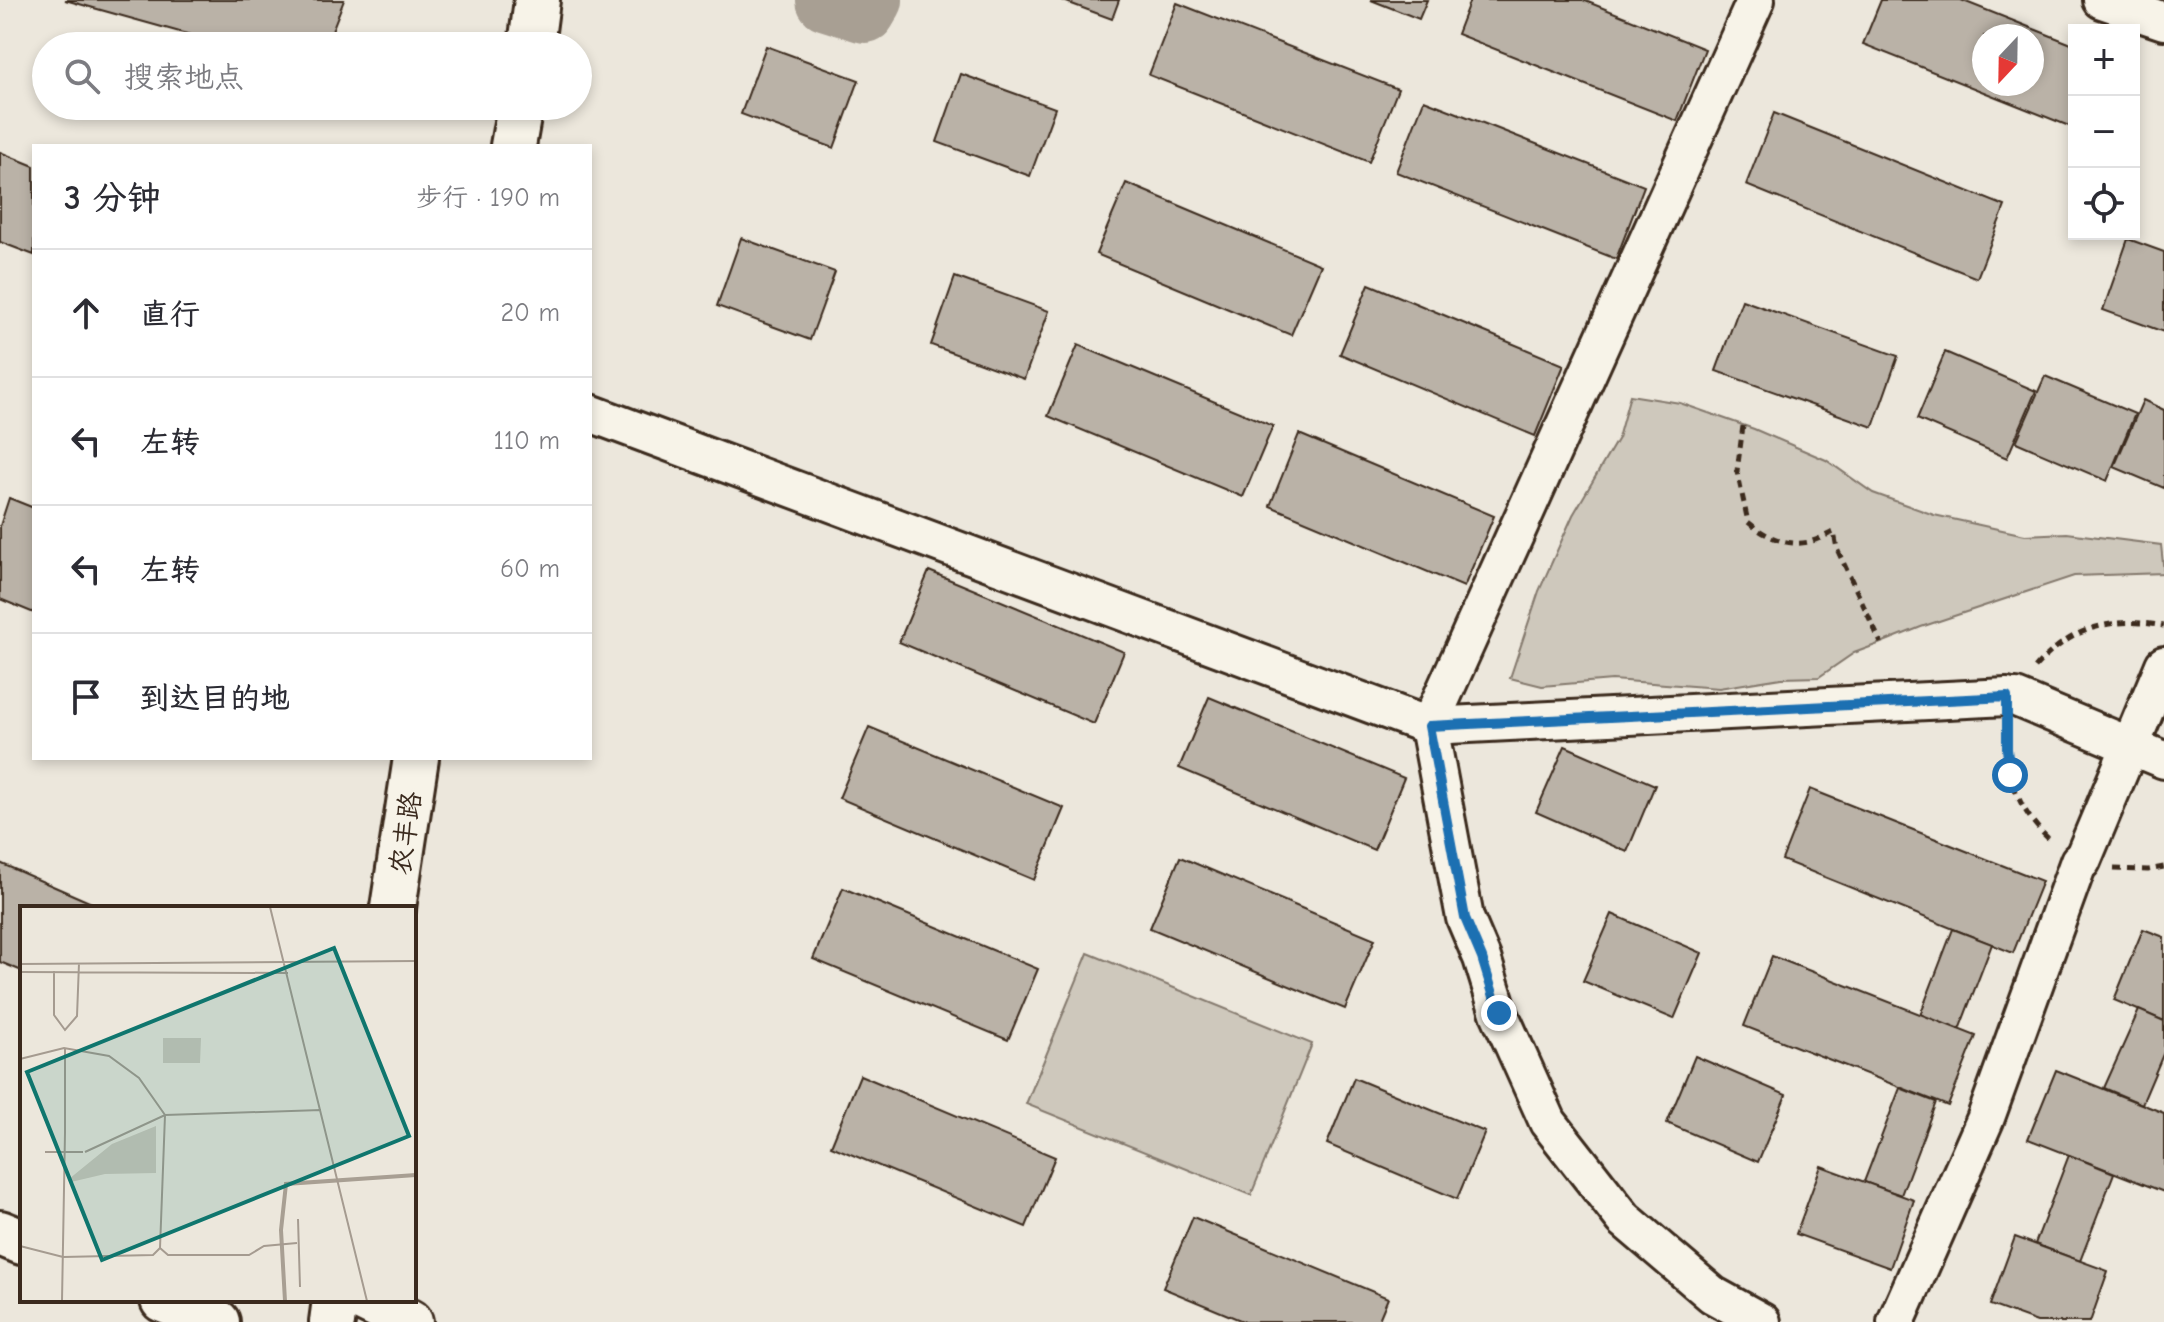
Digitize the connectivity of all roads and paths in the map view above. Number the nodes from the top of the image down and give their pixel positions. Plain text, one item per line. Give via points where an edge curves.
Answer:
1 (1756, 0) edge
2 (2102, 0) edge
3 (2164, 21) edge
4 (518, 120) edge
5 (513, 144) edge
6 (592, 414) edge
7 (1743, 426) dead end
8 (2164, 626) edge
9 (1881, 643) dead end
10 (2164, 665) edge
11 (2012, 697) junction
12 (1429, 726) junction
13 (416, 760) edge
14 (2164, 760) edge
15 (2081, 861) junction
16 (2164, 867) edge
17 (393, 906) edge
18 (0, 1233) edge
19 (20, 1241) edge
20 (168, 1302) edge
21 (335, 1302) edge
22 (369, 1302) edge
23 (217, 1322) edge
24 (332, 1322) edge
25 (410, 1322) edge
26 (1762, 1322) edge
27 (1896, 1322) edge

1 - 12 street
2 - 3 street
4 - 5 main road
6 - 12 street
7 - 9 path via 1737,471 1748,522 1781,541 1808,542 1834,532
8 - 11 path via 2116,622 2066,639
10 - 15 street
11 - 12 street
11 - 14 street
11 - 15 path via 2007,749 2018,799 2050,841
12 - 26 street via 1465,918 1499,1013 1548,1122 1624,1219 1713,1295
13 - 17 main road, 农丰路
15 - 16 path via 2122,871
15 - 27 street via 1985,1120
18 - 19 main road
20 - 23 main road
21 - 24 main road
22 - 25 main road

